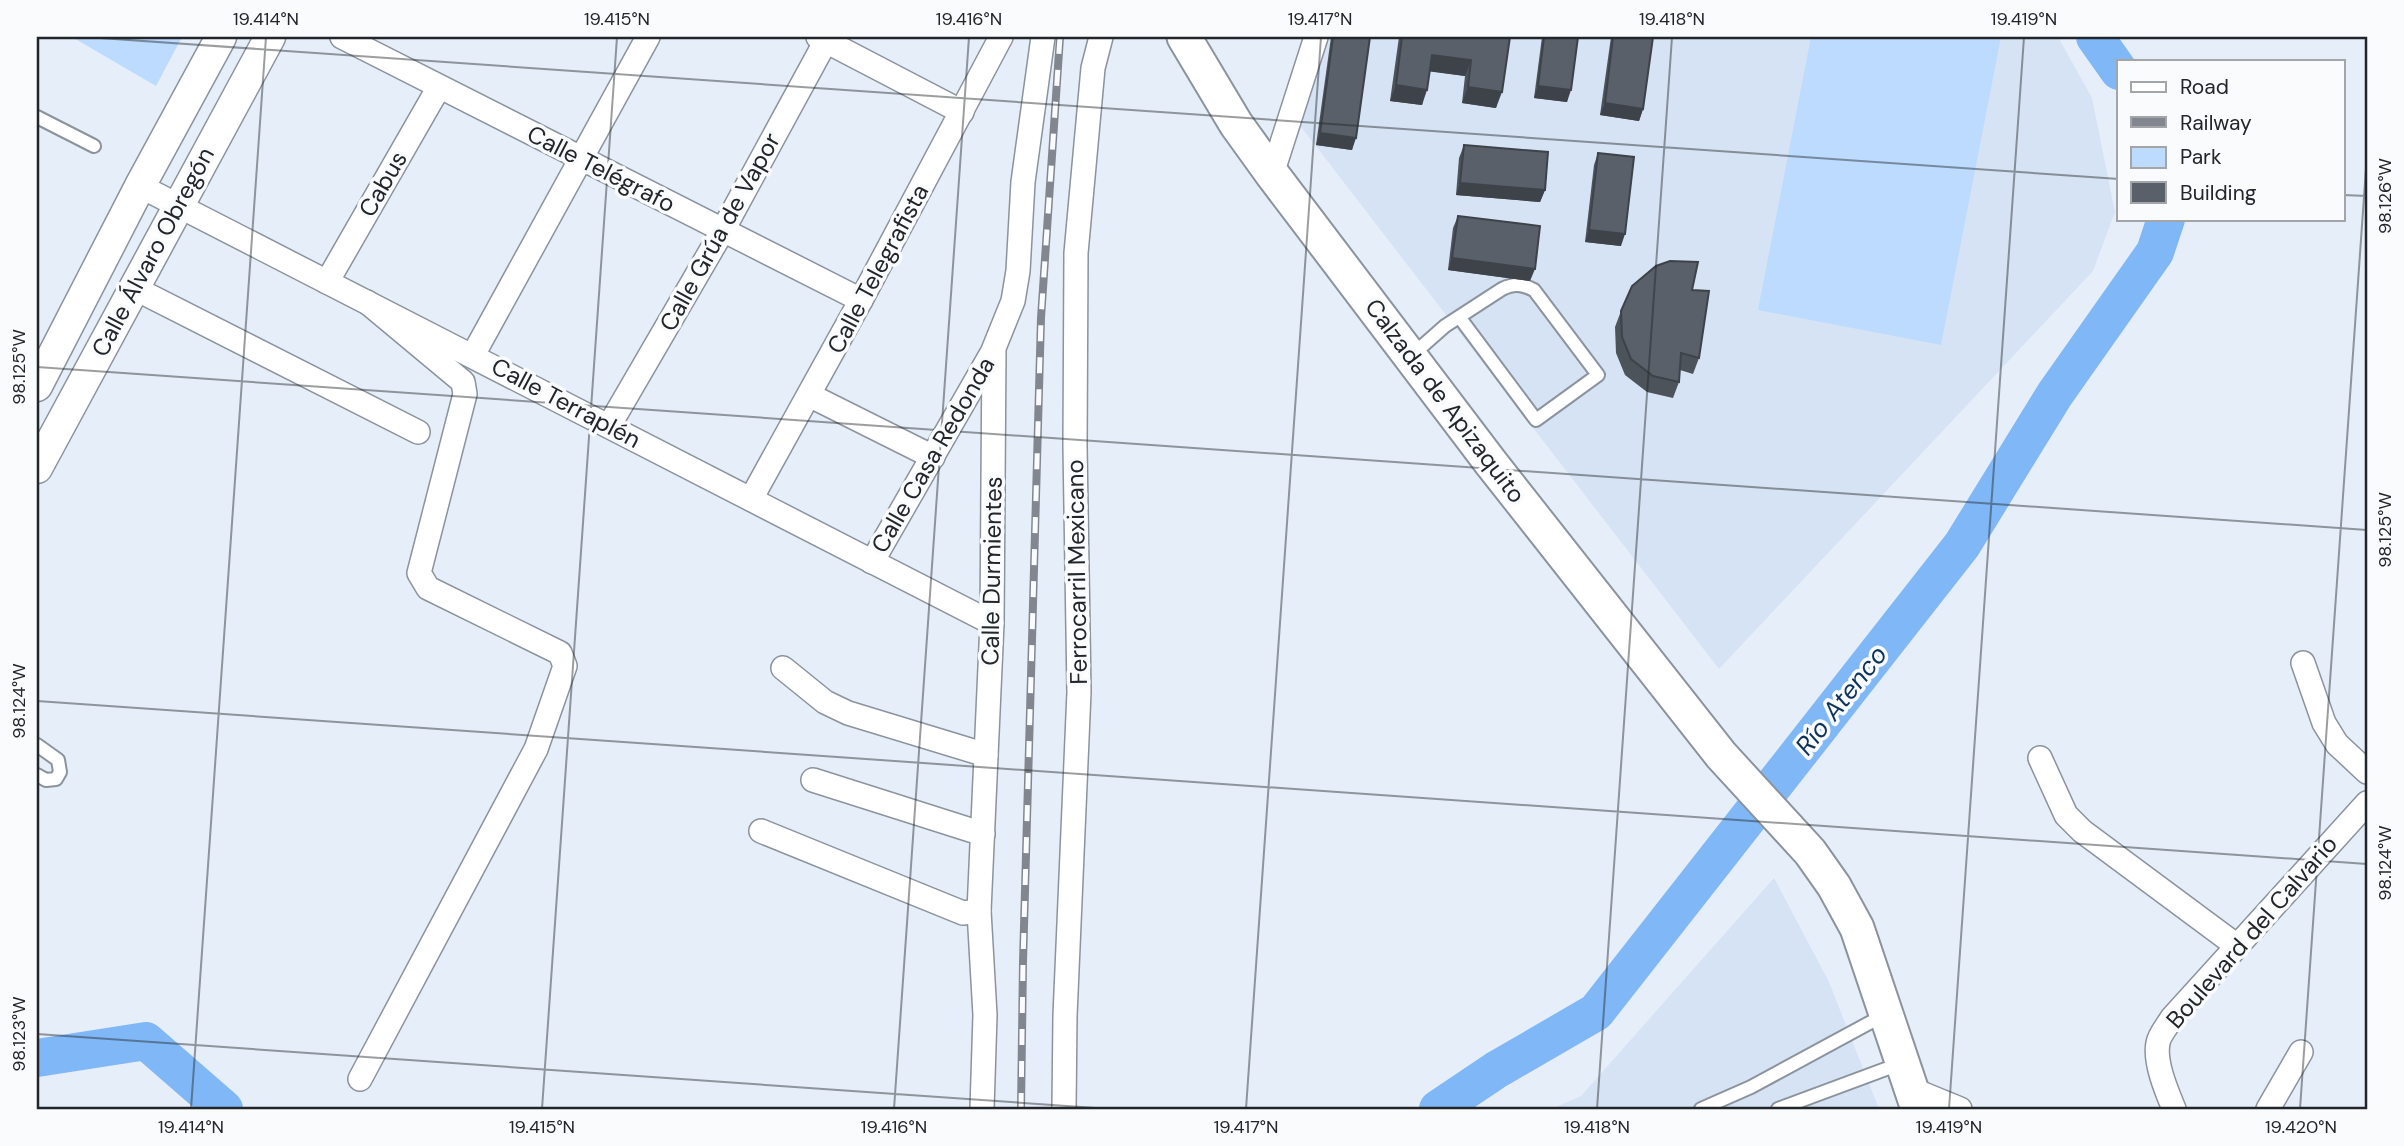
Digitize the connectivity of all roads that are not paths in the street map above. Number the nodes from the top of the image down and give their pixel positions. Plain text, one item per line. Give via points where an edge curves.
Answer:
1 (221, 37) edge
2 (270, 37) edge
3 (342, 37) edge
4 (648, 37) edge
5 (1000, 37) edge
6 (1042, 37) edge
7 (1101, 37) edge
8 (1184, 37) edge
9 (1316, 37) edge
10 (824, 38) edge
11 (439, 87) junction
12 (962, 112) junction
13 (37, 117) edge
14 (94, 146) dead end
15 (582, 160) junction
16 (1272, 174) junction
17 (140, 186) junction
18 (177, 205) junction
19 (723, 230) junction
20 (327, 282) junction
21 (134, 288) junction
22 (861, 300) junction
23 (367, 302) junction
24 (1460, 318) junction
25 (994, 348) junction
26 (473, 355) junction
27 (52, 356) junction
28 (1410, 356) junction
29 (88, 373) junction
30 (37, 386) edge
31 (809, 395) junction
32 (609, 426) junction
33 (418, 432) dead end
34 (933, 457) junction
35 (37, 468) edge
36 (751, 499) junction
37 (872, 562) junction
38 (992, 623) junction
39 (2303, 663) dead end
40 (783, 668) dead end
41 (37, 745) edge
42 (986, 755) junction
43 (2039, 758) dead end
44 (2367, 772) edge
45 (37, 775) edge
46 (813, 779) dead end
47 (2367, 803) edge
48 (761, 831) dead end
49 (983, 834) junction
50 (979, 911) junction
51 (2237, 946) junction
52 (1885, 1014) junction
53 (2301, 1052) dead end
54 (360, 1079) dead end
55 (1910, 1087) edge
56 (982, 1109) edge
57 (1064, 1109) edge
58 (1701, 1109) edge
59 (1778, 1109) edge
60 (1960, 1109) edge
61 (2174, 1109) edge
62 (2268, 1109) edge

1 - 17 street, Calle Álvaro Obregón
2 - 18 street, Calle Álvaro Obregón
3 - 11 street, Calle Telégrafo
4 - 15 street
5 - 12 street, Calle Telegrafista
6 - 25 street, Calle Durmientes via 1023,182 1018,271 1013,301
7 - 57 street, Ferrocarril Mexicano via 1093,68 1076,253 1079,692
8 - 16 main road, Calzada de Apizaquito
9 - 16 street
10 - 12 street
10 - 19 street, Calle Grúa de Vapor
11 - 15 street, Calle Telégrafo
11 - 20 street, Cabus
12 - 22 street, Calle Telegrafista
13 - 14 lane
15 - 19 street, Calle Telégrafo
15 - 26 street
16 - 28 main road, Calzada de Apizaquito
17 - 18 street, Calle Terraplén
17 - 27 street, Calle Álvaro Obregón
18 - 20 street, Calle Terraplén
18 - 21 street, Calle Álvaro Obregón
19 - 22 street, Calle Telégrafo
19 - 32 street, Calle Grúa de Vapor
20 - 23 street, Calle Terraplén
21 - 29 street, Calle Álvaro Obregón
21 - 33 street
22 - 31 street, Calle Telegrafista
23 - 26 street, Calle Terraplén
23 - 54 street via 463,382 465,394 419,573 428,589 561,653 565,666 536,749
24 - 24 lane via 1502,289 1525,285 1534,290 1598,375 1536,420
24 - 28 lane
25 - 34 street, Calle Casa Redonda
25 - 38 street, Calle Durmientes
26 - 32 street, Calle Terraplén
27 - 29 street
27 - 30 street, Calle Álvaro Obregón
28 - 52 main road, Calzada de Apizaquito via 1721,755 1810,852 1857,928
29 - 35 street, Calle Álvaro Obregón
31 - 34 street
31 - 36 street, Calle Telegrafista
32 - 36 street, Calle Terraplén
34 - 37 street, Calle Casa Redonda
36 - 37 street, Calle Terraplén
37 - 38 street, Calle Terraplén
38 - 42 street, Calle Durmientes
39 - 44 street via 2324,723 2337,744
40 - 42 street via 825,702 848,713
41 - 45 lane via 58,760 60,772 56,779
42 - 49 street, Calle Durmientes
43 - 51 street via 2066,815 2082,831
46 - 49 street
47 - 51 street, Boulevard del Calvario
48 - 50 street via 963,913
49 - 50 street, Calle Durmientes
50 - 56 street, Calle Durmientes via 985,1015
51 - 61 street, Boulevard del Calvario via 2172,1018 2158,1043 2165,1088
52 - 55 main road, Calzada de Apizaquito
52 - 58 lane
53 - 62 street
55 - 59 lane
55 - 60 street

